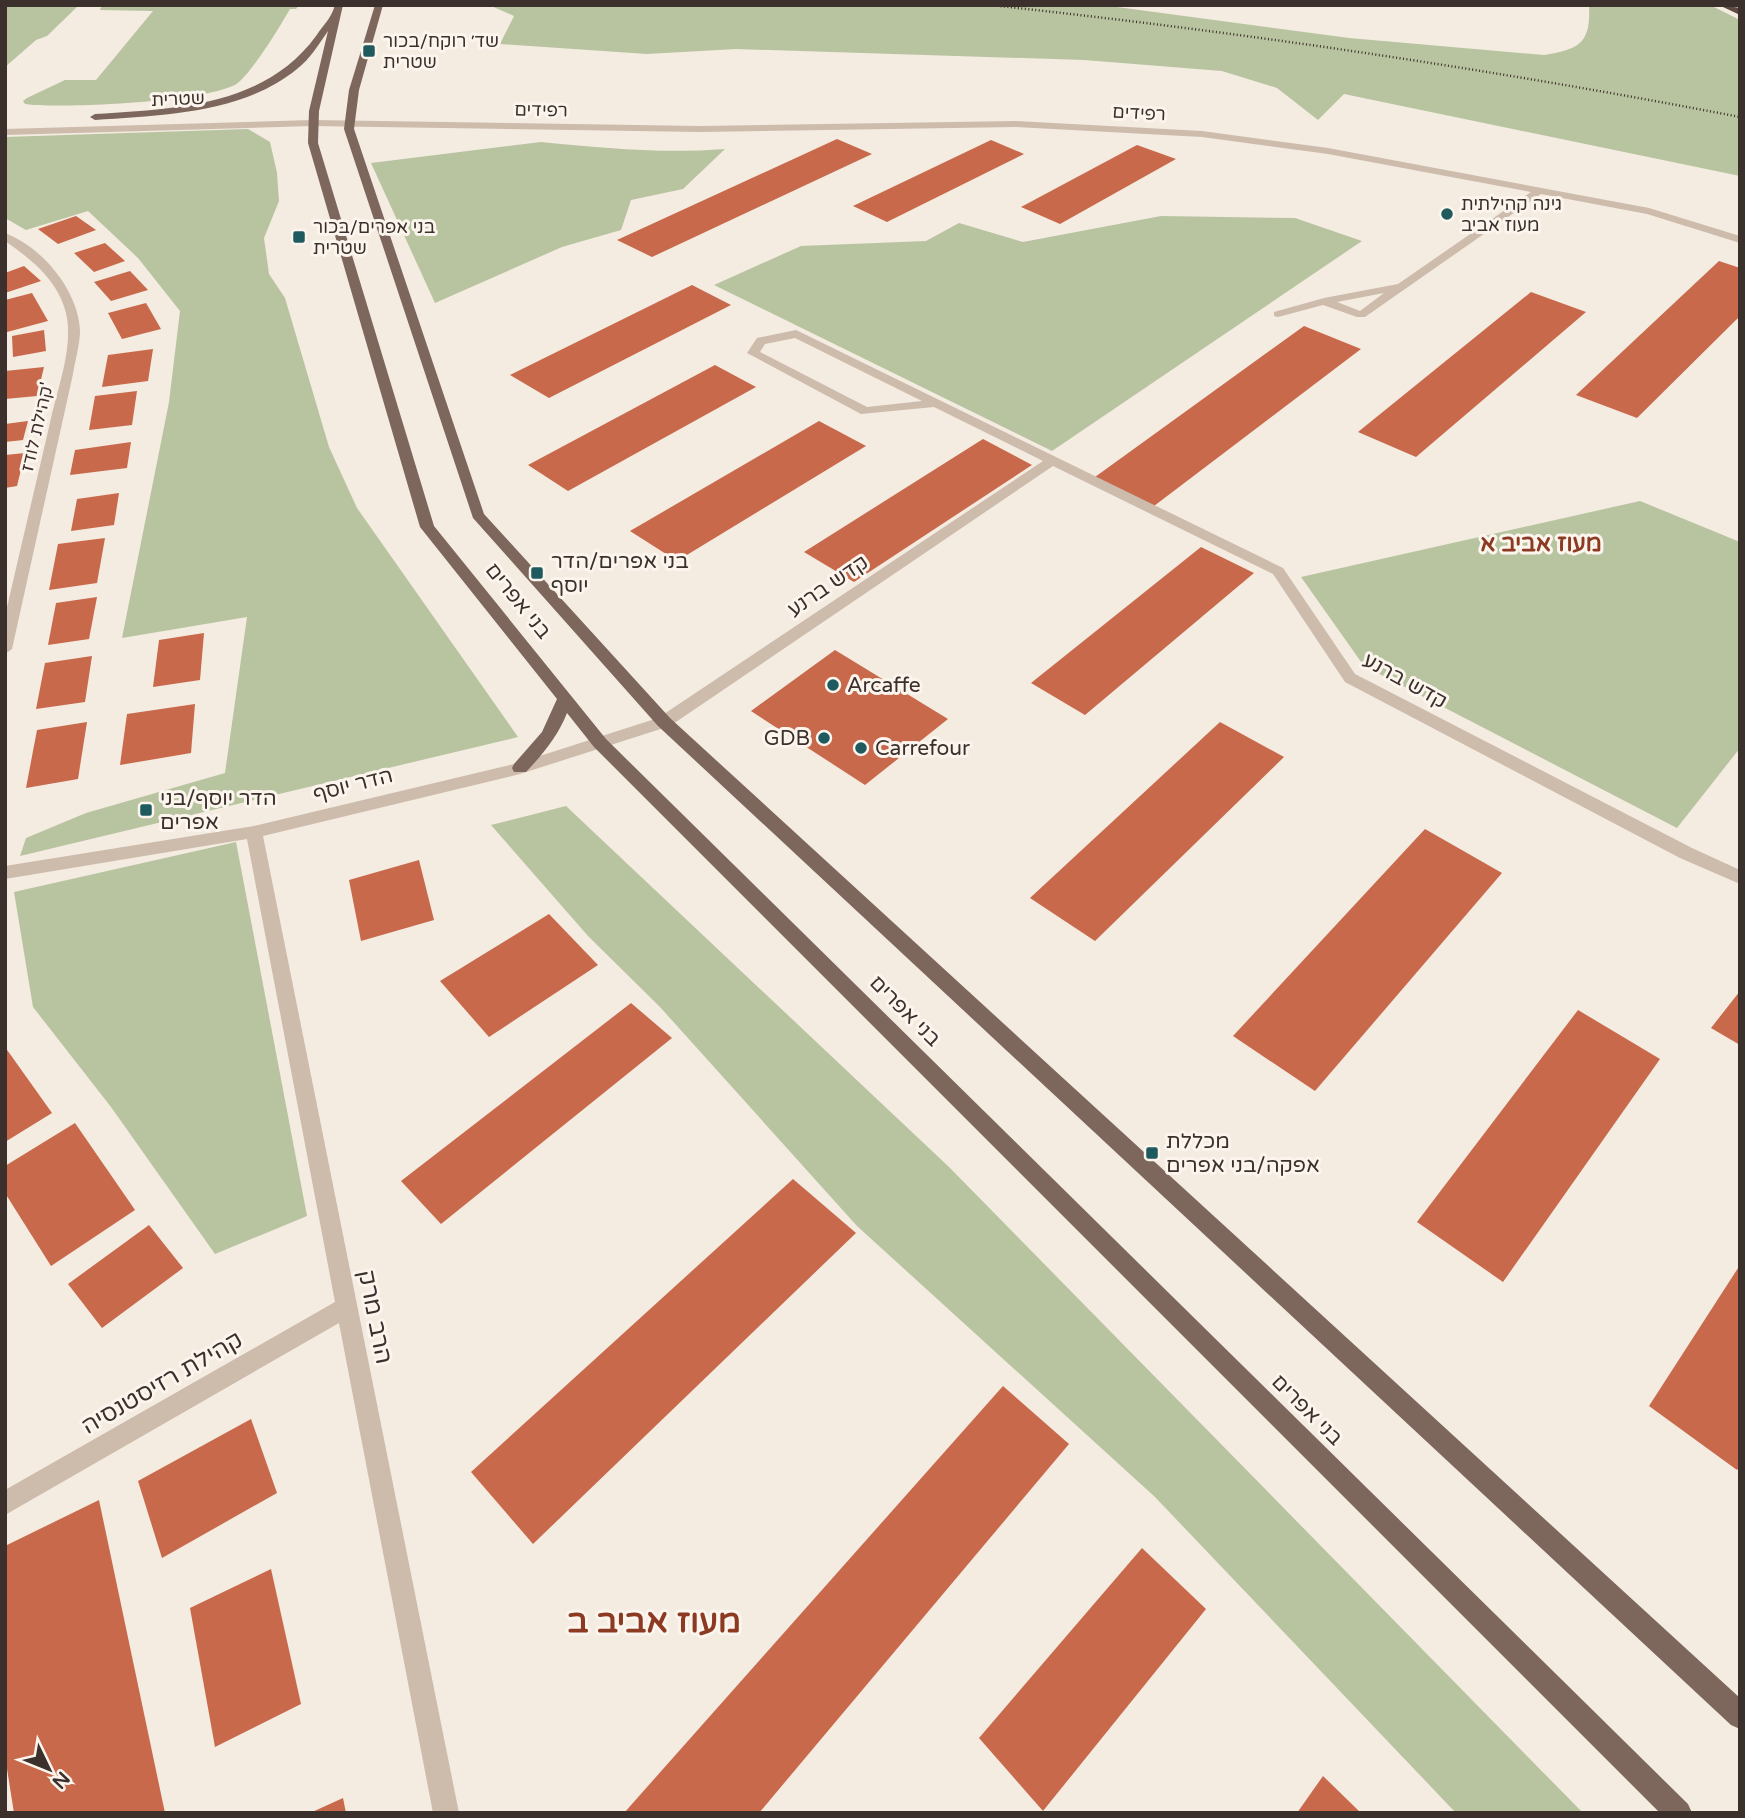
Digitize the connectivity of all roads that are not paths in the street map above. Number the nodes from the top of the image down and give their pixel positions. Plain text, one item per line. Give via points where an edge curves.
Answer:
1 (339, 5) edge
2 (379, 5) edge
3 (1727, 5) edge
4 (1740, 12) edge
5 (335, 16) junction
6 (301, 112) dead end
7 (219, 114) dead end
8 (95, 117) junction
9 (313, 117) junction
10 (83, 118) dead end
11 (350, 118) junction
12 (33, 120) dead end
13 (5, 121) edge
14 (5, 132) edge
15 (1539, 191) junction
16 (5, 236) edge
17 (1740, 240) edge
18 (1401, 287) junction
19 (1324, 301) junction
20 (1278, 314) dead end
21 (934, 402) junction
22 (1051, 461) junction
23 (5, 649) edge
24 (565, 698) junction
25 (664, 722) junction
26 (600, 743) junction
27 (520, 768) junction
28 (254, 832) junction
29 (5, 873) edge
30 (1740, 878) edge
31 (346, 1307) junction
32 (5, 1503) edge
33 (1740, 1716) edge
34 (446, 1813) edge
35 (1679, 1813) edge

1 - 5 main road
2 - 11 main road
3 - 4 highway
5 - 8 main road via 295,67 258,88 190,108
5 - 9 main road
6 - 9 street, שטרית
7 - 8 street, שטרית
8 - 10 street, שטרית
9 - 11 street, שטרית
9 - 14 street, שטרית
9 - 24 main road, בני אפרים via 313,143 427,527
11 - 15 street, רפידים via 732,128 1016,124 1202,134 1328,151
11 - 25 main road, בני אפרים via 351,140 478,515
12 - 13 street
15 - 17 street, רפידים via 1649,211
15 - 18 street
16 - 23 street, קהילת לודז' via 41,261 65,293 75,329
18 - 19 street
18 - 19 street via 1361,315
19 - 20 street
21 - 21 street, קדש ברנע via 796,334 761,341 753,353 864,411
21 - 22 street, קדש ברנע
22 - 25 street, קדש ברנע
22 - 30 street, קדש ברנע via 1278,571 1350,678
24 - 26 main road, בני אפרים
24 - 27 main road via 557,723
25 - 26 street, הדר יוסף
25 - 33 main road, בני אפרים
26 - 27 street, הדר יוסף
26 - 35 main road, בני אפרים
27 - 28 street, הדר יוסף
28 - 29 street, הדר יוסף
28 - 31 street, הרב מרק
31 - 32 street, קהילת רזיסטנסיה
31 - 34 street, הרב מרק

